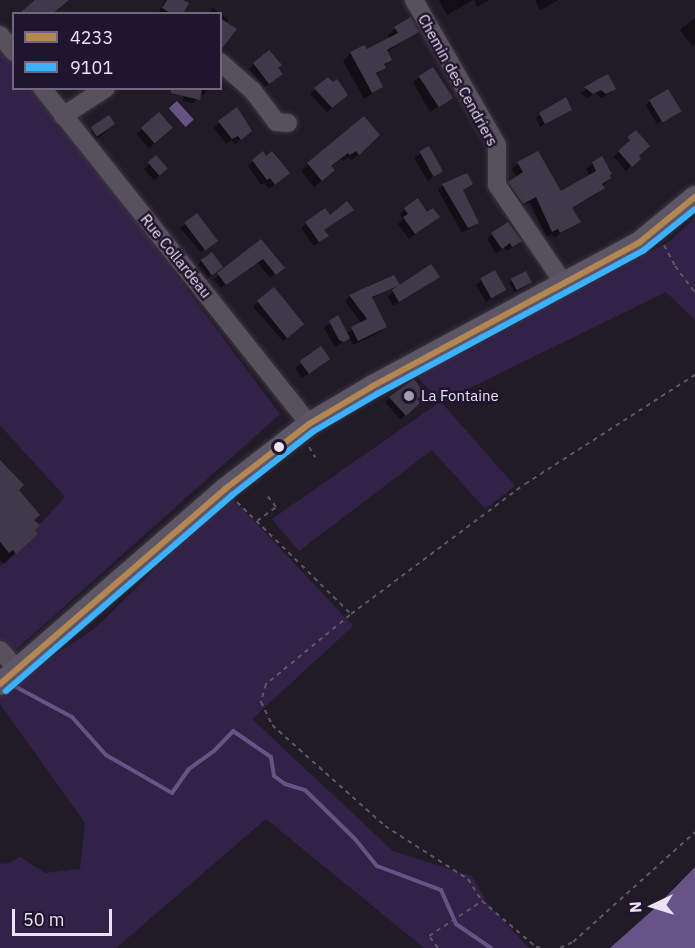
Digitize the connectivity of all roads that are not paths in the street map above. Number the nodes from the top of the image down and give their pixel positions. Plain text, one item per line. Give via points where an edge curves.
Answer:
1 (414, 0) edge
2 (0, 35) edge
3 (12, 50) edge
4 (222, 64) edge
5 (44, 90) edge
6 (103, 90) edge
7 (63, 116) junction
8 (288, 123) dead end
9 (695, 197) edge
10 (565, 285) junction
11 (307, 433) junction
12 (0, 650) edge
13 (8, 677) edge

1 - 10 street, Chemin des Cendriers via 497,145 497,185
2 - 3 street
4 - 8 street via 253,91 276,122
5 - 7 street, Rue Collardeau
6 - 7 street
7 - 11 street, Rue Collardeau
9 - 10 main road via 657,231
10 - 11 main road via 373,386
11 - 13 main road via 225,489
12 - 13 street

